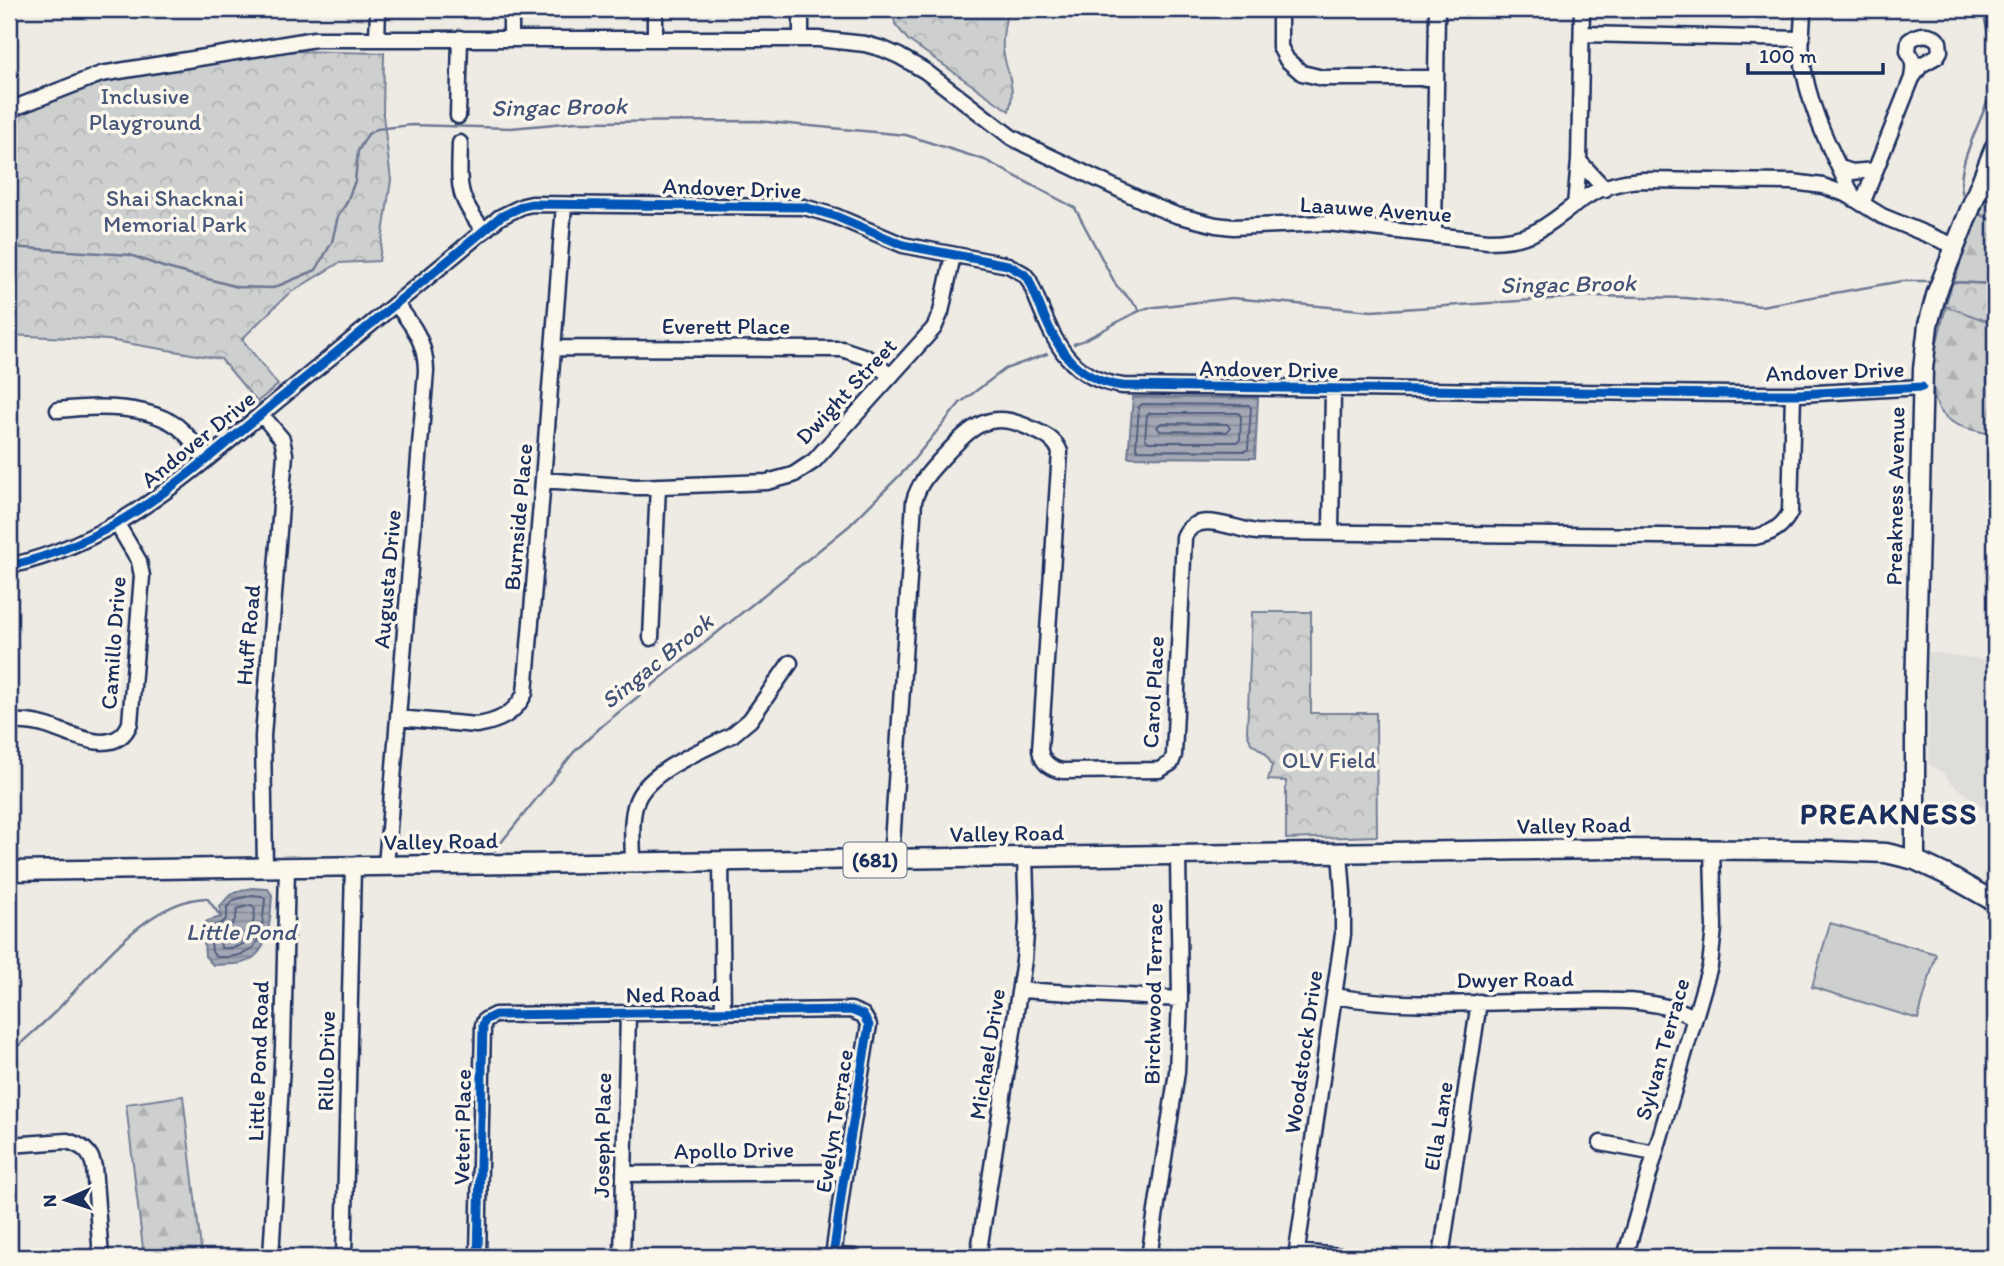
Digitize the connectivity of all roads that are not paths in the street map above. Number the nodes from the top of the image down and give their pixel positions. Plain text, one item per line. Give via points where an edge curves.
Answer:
1 (378, 9) edge
2 (511, 9) edge
3 (655, 9) edge
4 (801, 9) edge
5 (1280, 9) edge
6 (1437, 9) edge
7 (1582, 9) edge
8 (1803, 9) edge
9 (1582, 34) junction
10 (460, 38) junction
11 (511, 38) junction
12 (655, 38) junction
13 (377, 39) junction
14 (801, 39) junction
15 (1801, 39) junction
16 (1436, 78) junction
17 (1912, 78) dead end
18 (9, 110) edge
19 (458, 116) dead end
20 (460, 143) dead end
21 (1995, 147) edge
22 (1579, 161) junction
23 (1839, 166) junction
24 (1875, 170) junction
25 (1817, 185) junction
26 (1605, 189) junction
27 (1858, 201) junction
28 (564, 205) junction
29 (1575, 205) junction
30 (484, 231) junction
31 (1434, 235) junction
32 (1955, 246) junction
33 (953, 255) junction
34 (396, 304) junction
35 (554, 348) junction
36 (891, 376) junction
37 (1922, 387) junction
38 (1333, 389) junction
39 (1793, 394) junction
40 (58, 410) dead end
41 (261, 414) junction
42 (206, 458) junction
43 (543, 480) junction
44 (658, 486) junction
45 (117, 524) junction
46 (1331, 533) junction
47 (9, 566) edge
48 (652, 638) dead end
49 (790, 663) dead end
50 (398, 718) junction
51 (9, 722) edge
52 (1712, 849) junction
53 (1340, 853) junction
54 (1178, 855) junction
55 (1025, 858) junction
56 (1915, 859) junction
57 (891, 860) junction
58 (721, 862) junction
59 (633, 863) junction
60 (353, 866) junction
61 (386, 866) junction
62 (287, 867) junction
63 (265, 868) junction
64 (9, 871) edge
65 (1995, 902) edge
66 (1020, 990) junction
67 (1334, 996) junction
68 (1180, 999) junction
69 (1479, 1002) junction
70 (841, 1010) joint
71 (723, 1013) junction
72 (628, 1014) junction
73 (507, 1015) joint
74 (1695, 1017) junction
75 (9, 1137) edge
76 (1601, 1143) dead end
77 (9, 1145) edge
78 (1655, 1153) junction
79 (845, 1171) junction
80 (624, 1174) junction
81 (1296, 1255) edge
82 (833, 1256) edge
83 (101, 1257) edge
84 (271, 1257) edge
85 (344, 1257) edge
86 (478, 1257) edge
87 (622, 1257) edge
88 (854, 1257) edge
89 (978, 1257) edge
90 (1149, 1257) edge
91 (1351, 1257) edge
92 (1441, 1257) edge
93 (1625, 1257) edge

1 - 13 street
2 - 11 street
3 - 12 street
4 - 14 street
5 - 16 street via 1280,47 1302,73 1323,78
6 - 16 street
7 - 9 street
8 - 15 street
9 - 15 street
9 - 22 street
10 - 11 street, Laauwe Avenue
10 - 13 street, Laauwe Avenue
10 - 19 street
11 - 12 street, Laauwe Avenue
12 - 14 street, Laauwe Avenue
13 - 18 street, Laauwe Avenue via 315,39 118,71
14 - 31 street, Laauwe Avenue via 883,48 925,71 1011,137 1176,215 1233,228 1327,223
15 - 23 street via 1812,103
16 - 31 street
17 - 24 street
20 - 30 street via 461,194
21 - 32 main road, Preakness Avenue
22 - 26 street
22 - 29 street
23 - 24 street via 1852,172
23 - 25 street
23 - 27 street
24 - 27 street
25 - 26 street, Laauwe Avenue via 1643,180
25 - 27 street, Laauwe Avenue
26 - 29 street, Laauwe Avenue
27 - 32 street, Laauwe Avenue via 1882,216
28 - 30 street, Andover Drive via 523,206
28 - 33 street, Andover Drive via 804,207 903,245
28 - 35 street, Burnside Place
29 - 31 street, Laauwe Avenue via 1542,228 1515,238 1488,241
30 - 34 street, Andover Drive
32 - 37 main road, Preakness Avenue via 1928,325
33 - 36 street, Dwight Street via 942,312 934,328
33 - 38 street, Andover Drive via 1008,265 1024,274 1065,355 1098,381 1124,386
34 - 41 street, Andover Drive
34 - 50 street, Augusta Drive via 420,338 426,363
35 - 36 street, Everett Place via 842,349 866,357
35 - 43 street, Burnside Place
36 - 44 street, Dwight Street via 814,461 793,475 767,482
37 - 39 street, Andover Drive
37 - 56 main road, Preakness Avenue
38 - 39 street, Andover Drive
38 - 46 street
39 - 46 street, Carol Place via 1790,512 1781,526 1765,535
40 - 42 street via 84,407 149,413 184,432
41 - 42 street, Andover Drive
41 - 63 street, Huff Road via 282,439 285,454 263,736
42 - 45 street, Andover Drive
43 - 44 street, Dwight Street
43 - 50 street, Burnside Place via 528,673 521,701 508,715 487,724
44 - 48 street
45 - 47 street, Andover Drive via 67,548
45 - 51 street, Camillo Drive via 139,561 142,576 128,729 117,739 100,743 44,725
46 - 57 street, Carol Place via 1257,533 1204,522 1191,527 1184,537 1174,758 1159,770 1057,770 1045,762 1040,750 1060,452 1049,437 1012,421 991,421 972,428 926,476 914,501
49 - 59 street via 742,728 658,774 641,791 634,811
50 - 61 street, Augusta Drive
52 - 53 main road, Valley Road / (681)
52 - 56 main road, Valley Road / (681) via 1862,851
52 - 74 street, Sylvan Terrace via 1713,947
53 - 54 main road, Valley Road / (681)
53 - 67 street, Woodstock Drive via 1343,934
54 - 55 main road, Valley Road / (681)
54 - 68 street, Birchwood Terrace
55 - 57 main road, Valley Road / (681)
55 - 66 street, Michael Drive via 1027,936
56 - 65 main road, Valley Road / (681)
57 - 58 main road, Valley Road / (681)
58 - 59 main road, Valley Road / (681)
58 - 71 street
59 - 61 main road, Valley Road / (681)
60 - 61 main road, Valley Road / (681)
60 - 62 main road, Valley Road / (681)
60 - 85 street, Rillo Drive
62 - 63 main road, Valley Road / (681)
62 - 84 street, Little Pond Road
63 - 64 main road, Valley Road / (681)
66 - 68 street
66 - 89 street, Michael Drive
67 - 69 street, Dwyer Road via 1381,1002
67 - 81 street, Woodstock Drive
68 - 90 street, Birchwood Terrace via 1177,1072
69 - 74 street, Dwyer Road via 1625,1000 1662,1004
69 - 92 street, Ella Lane
70 - 71 street, Ned Road
70 - 79 street, Evelyn Terrace via 858,1012 869,1025
71 - 72 street, Ned Road
72 - 73 street, Ned Road
72 - 80 street, Joseph Place
73 - 86 street, Veteri Place via 489,1017 483,1024
74 - 78 street, Sylvan Terrace
75 - 77 street
76 - 78 street
77 - 83 street via 67,1141 89,1153
78 - 93 street, Sylvan Terrace
79 - 80 street, Apollo Drive
79 - 82 street, Evelyn Terrace
80 - 87 street, Joseph Place
81 - 91 street
82 - 88 street

